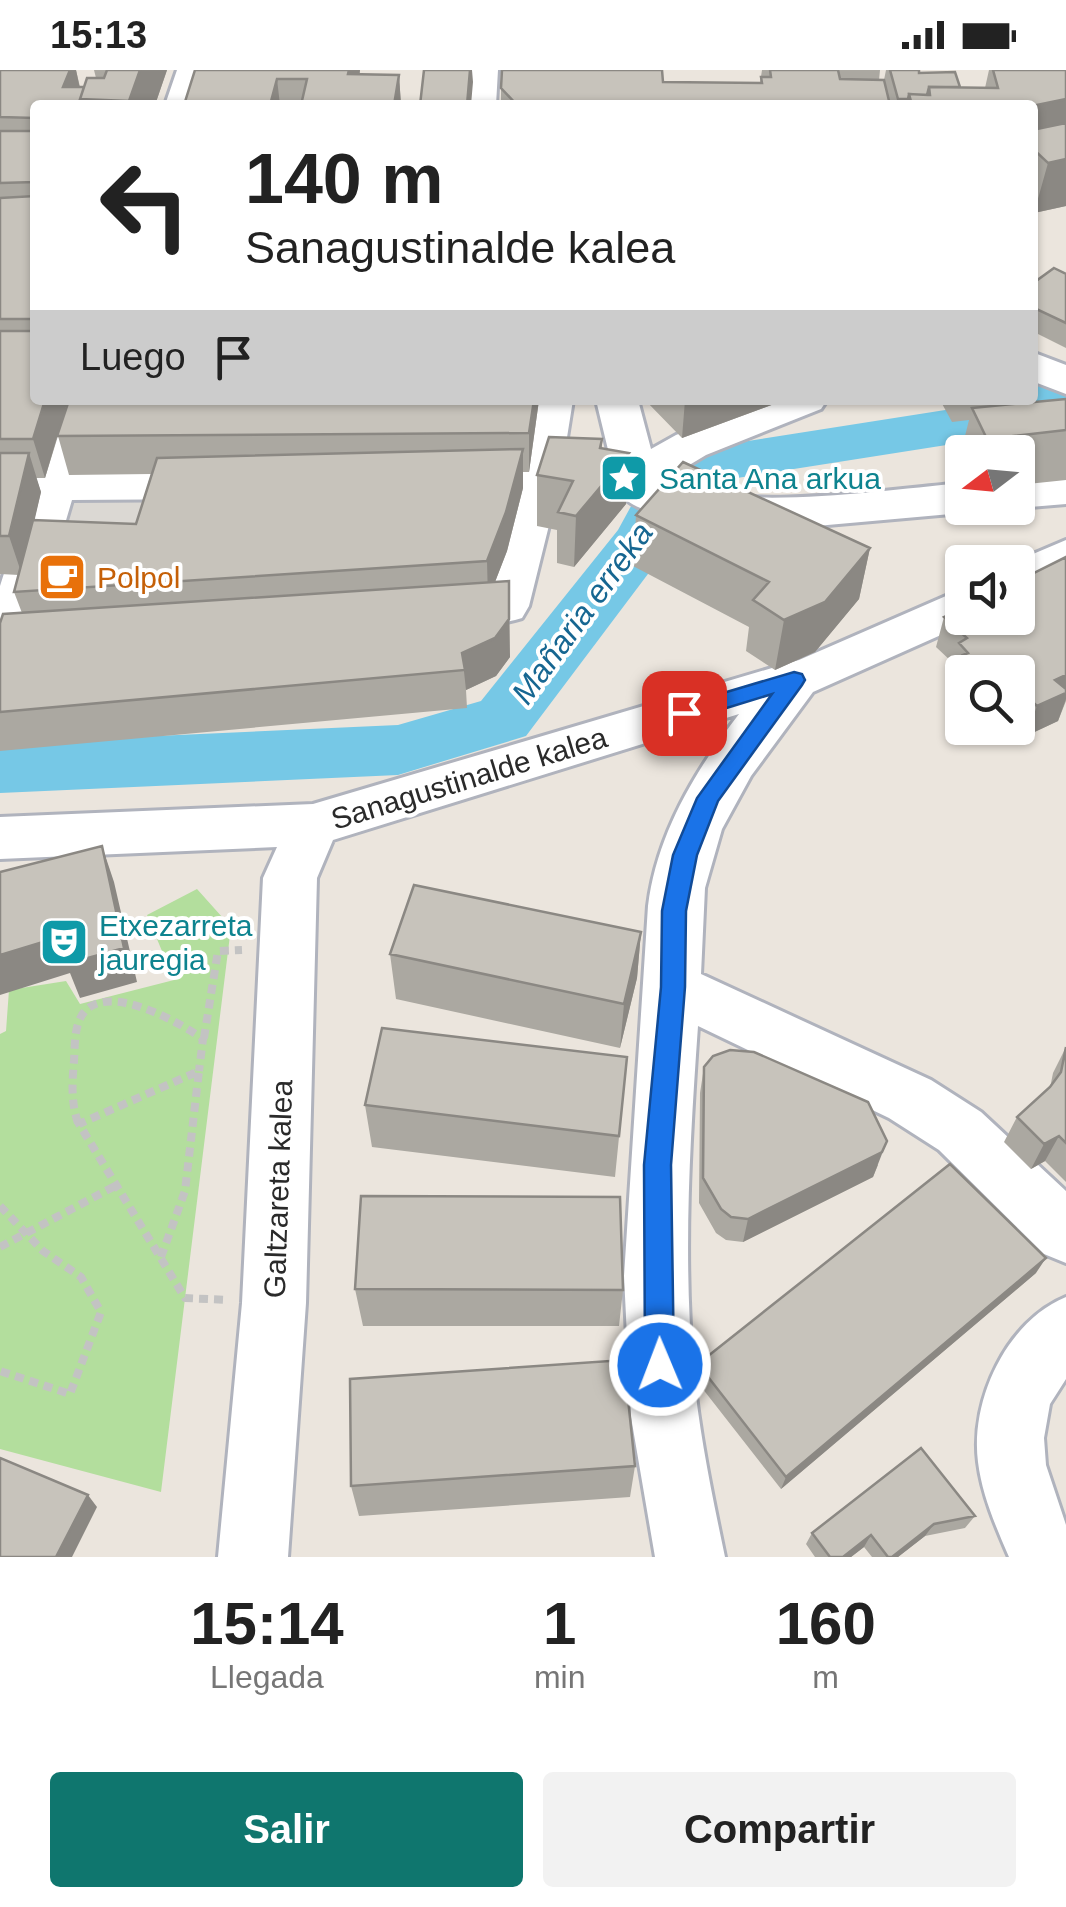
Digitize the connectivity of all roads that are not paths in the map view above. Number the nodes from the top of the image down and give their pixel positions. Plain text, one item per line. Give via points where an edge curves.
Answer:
1 (194, 70) edge
2 (481, 70) edge
3 (184, 100) edge
4 (479, 100) edge
5 (79, 405) edge
6 (551, 405) edge
7 (618, 405) edge
8 (793, 405) edge
9 (538, 481) junction
10 (460, 482) edge
11 (265, 484) edge
12 (0, 486) edge
13 (55, 486) junction
14 (1066, 489) edge
15 (640, 490) junction
16 (1035, 492) edge
17 (945, 500) edge
18 (1066, 556) edge
19 (1035, 572) edge
20 (945, 613) edge
21 (409, 614) edge
22 (13, 649) edge
23 (794, 680) junction
24 (313, 825) junction
25 (0, 838) edge
26 (673, 987) junction
27 (1066, 1233) edge
28 (1066, 1329) edge
29 (254, 1557) edge
30 (690, 1557) edge
31 (1044, 1557) edge

1 - 3 street
2 - 4 street
5 - 13 street
6 - 9 street
7 - 15 street
8 - 15 street via 691,445 648,471
9 - 10 street
9 - 21 street via 505,606
11 - 13 street
12 - 13 street
13 - 22 street
14 - 16 street
15 - 17 street via 684,506 805,512
18 - 19 street
20 - 23 street, Sanagustinalde kalea
23 - 24 street, Sanagustinalde kalea
23 - 26 street via 708,798 685,855 674,911
24 - 25 street, Sanagustinalde kalea
24 - 29 street, Galtzareta kalea via 290,878 274,1303
26 - 27 street via 910,1100 960,1131
26 - 30 street via 658,1165 660,1365
28 - 31 street via 1017,1394 1007,1450

